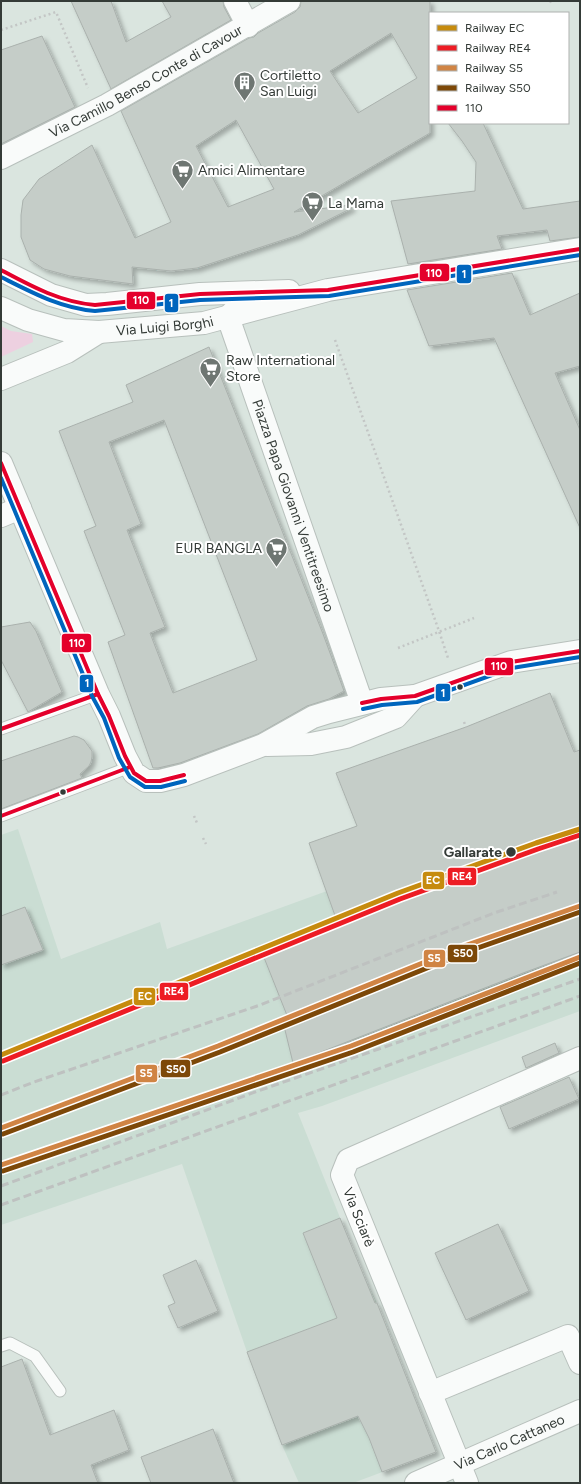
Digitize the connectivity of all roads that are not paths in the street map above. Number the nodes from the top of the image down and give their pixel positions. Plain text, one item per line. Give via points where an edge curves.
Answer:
1 (234, 1) edge
2 (290, 1) edge
3 (248, 26) junction
4 (1, 158) edge
5 (580, 249) edge
6 (1, 270) edge
7 (328, 290) junction
8 (251, 293) junction
9 (1, 308) edge
10 (228, 317) junction
11 (98, 332) junction
12 (1, 379) edge
13 (1, 463) edge
14 (10, 512) edge
15 (580, 651) edge
16 (98, 694) junction
17 (415, 696) junction
18 (362, 702) junction
19 (1, 729) edge
20 (264, 745) junction
21 (130, 767) junction
22 (1, 816) edge
23 (580, 1058) edge
24 (1, 1346) edge
25 (580, 1363) edge
26 (60, 1391) dead end
27 (430, 1393) junction
28 (580, 1411) edge
29 (463, 1474) edge
30 (416, 1483) edge

1 - 3 street
2 - 3 street, Via Camillo Benso Conte di Cavour
3 - 4 street, Via Camillo Benso Conte di Cavour via 97,110
5 - 7 street, Via Luigi Borghi
6 - 8 street, Via Luigi Borghi via 51,295 86,305 200,294
7 - 8 street, Via Luigi Borghi
7 - 10 street, Via Luigi Borghi
8 - 10 street
9 - 11 street, Via Luigi Borghi via 28,320 64,330
10 - 11 street, Via Luigi Borghi via 204,323
10 - 18 street, Piazza Papa Giovanni Ventitreesimo
11 - 12 street via 67,352
13 - 14 street
14 - 16 street
15 - 17 street via 511,662
16 - 19 lane
16 - 21 street
17 - 18 street
17 - 20 street via 396,717 346,737 311,744
18 - 20 street via 313,717
20 - 21 street via 184,775 160,781 146,781
21 - 22 lane
23 - 27 street, Via Sciarè via 348,1160 342,1175
24 - 26 lane via 10,1343 35,1356
25 - 27 street via 568,1336
27 - 29 street, Via Sciarè
28 - 29 street, Via Carlo Cattaneo
29 - 30 street, Via Carlo Cattaneo

